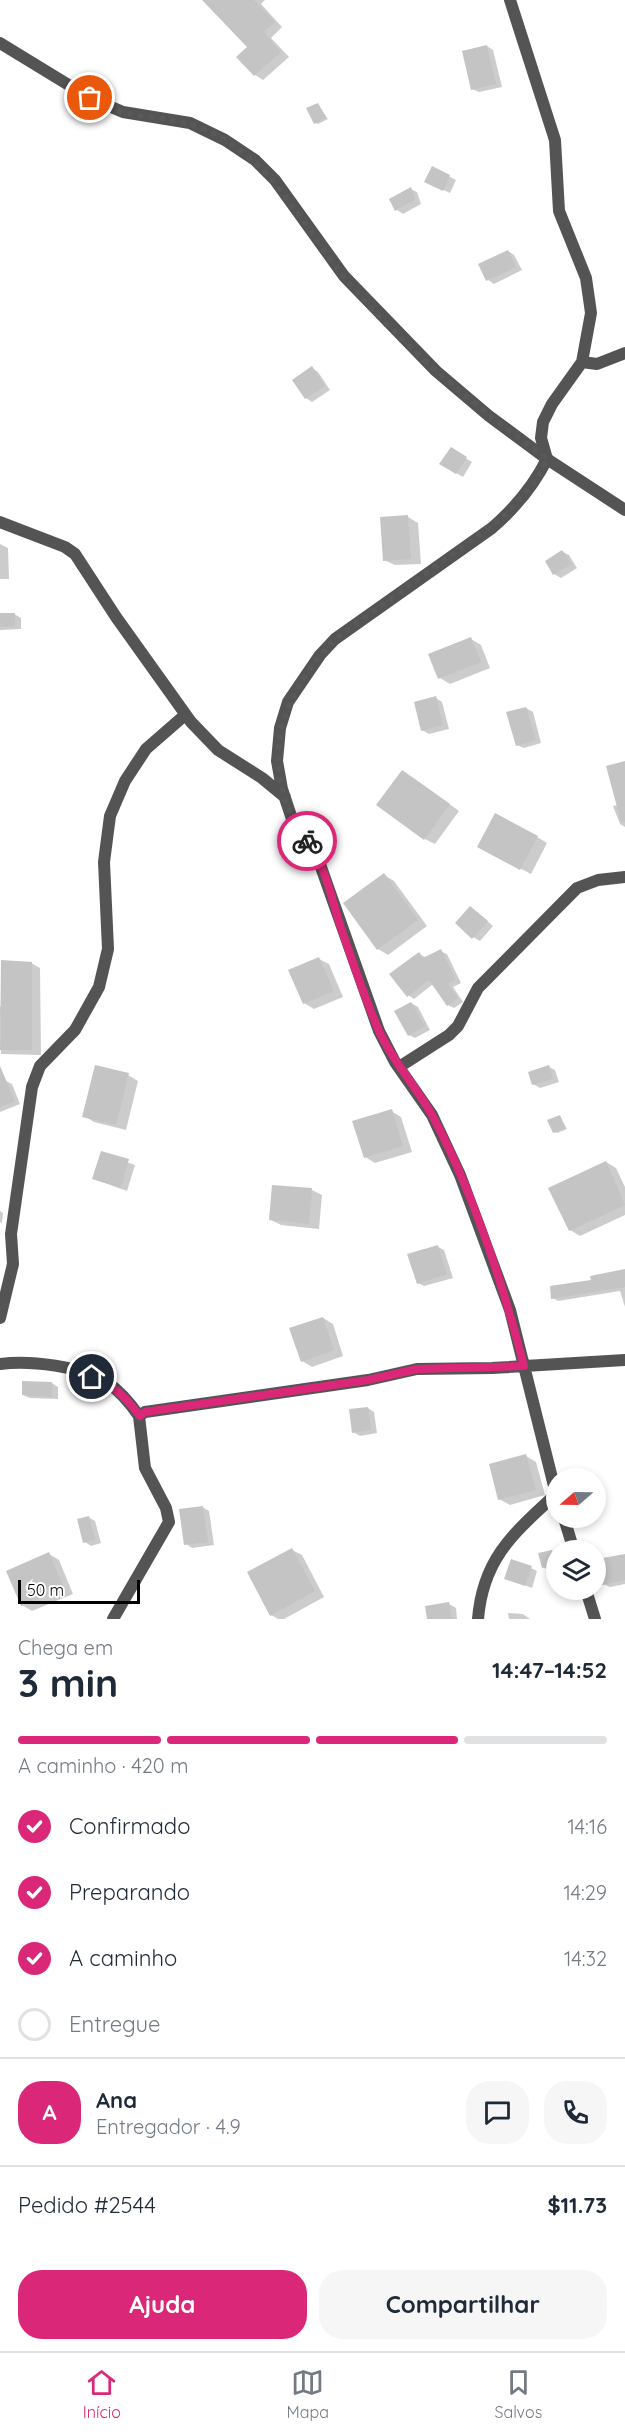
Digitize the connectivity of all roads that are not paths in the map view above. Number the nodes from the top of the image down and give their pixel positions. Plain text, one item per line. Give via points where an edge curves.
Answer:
1 (510, 0) edge
2 (0, 43) edge
3 (625, 353) edge
4 (582, 363) junction
5 (547, 459) junction
6 (625, 510) edge
7 (0, 522) edge
8 (185, 715) junction
9 (285, 797) junction
10 (625, 877) edge
11 (399, 1067) junction
12 (0, 1318) edge
13 (625, 1360) edge
14 (0, 1364) edge
15 (524, 1366) junction
16 (140, 1416) junction
17 (550, 1468) edge
18 (546, 1503) edge
19 (589, 1600) edge
20 (113, 1619) edge
21 (478, 1619) edge
22 (595, 1619) edge

1 - 4 street via 555,140 559,211 586,278 591,313
2 - 5 street via 90,98 123,112 190,123 255,160 275,180 366,302 436,371
3 - 4 street via 597,364
4 - 5 street via 543,422 541,438
5 - 6 street
5 - 9 street via 537,480 502,518 335,639 320,655 288,702 280,728 277,761
7 - 8 street via 75,554
8 - 9 street via 218,750
8 - 12 street via 146,749 125,780 110,816 104,862 108,949 99,987 84,1017 40,1066 32,1087 11,1234 14,1264
9 - 11 street via 294,825 316,853 379,1031
10 - 11 street via 598,880 578,888 478,988 458,1026
11 - 15 street via 432,1115 460,1175 510,1310
13 - 15 street
14 - 16 street via 34,1362 105,1381
15 - 16 street via 417,1369 368,1380 145,1412
15 - 17 street
16 - 20 street via 145,1468 169,1522
18 - 21 street via 507,1540 495,1557 479,1604
19 - 22 street

